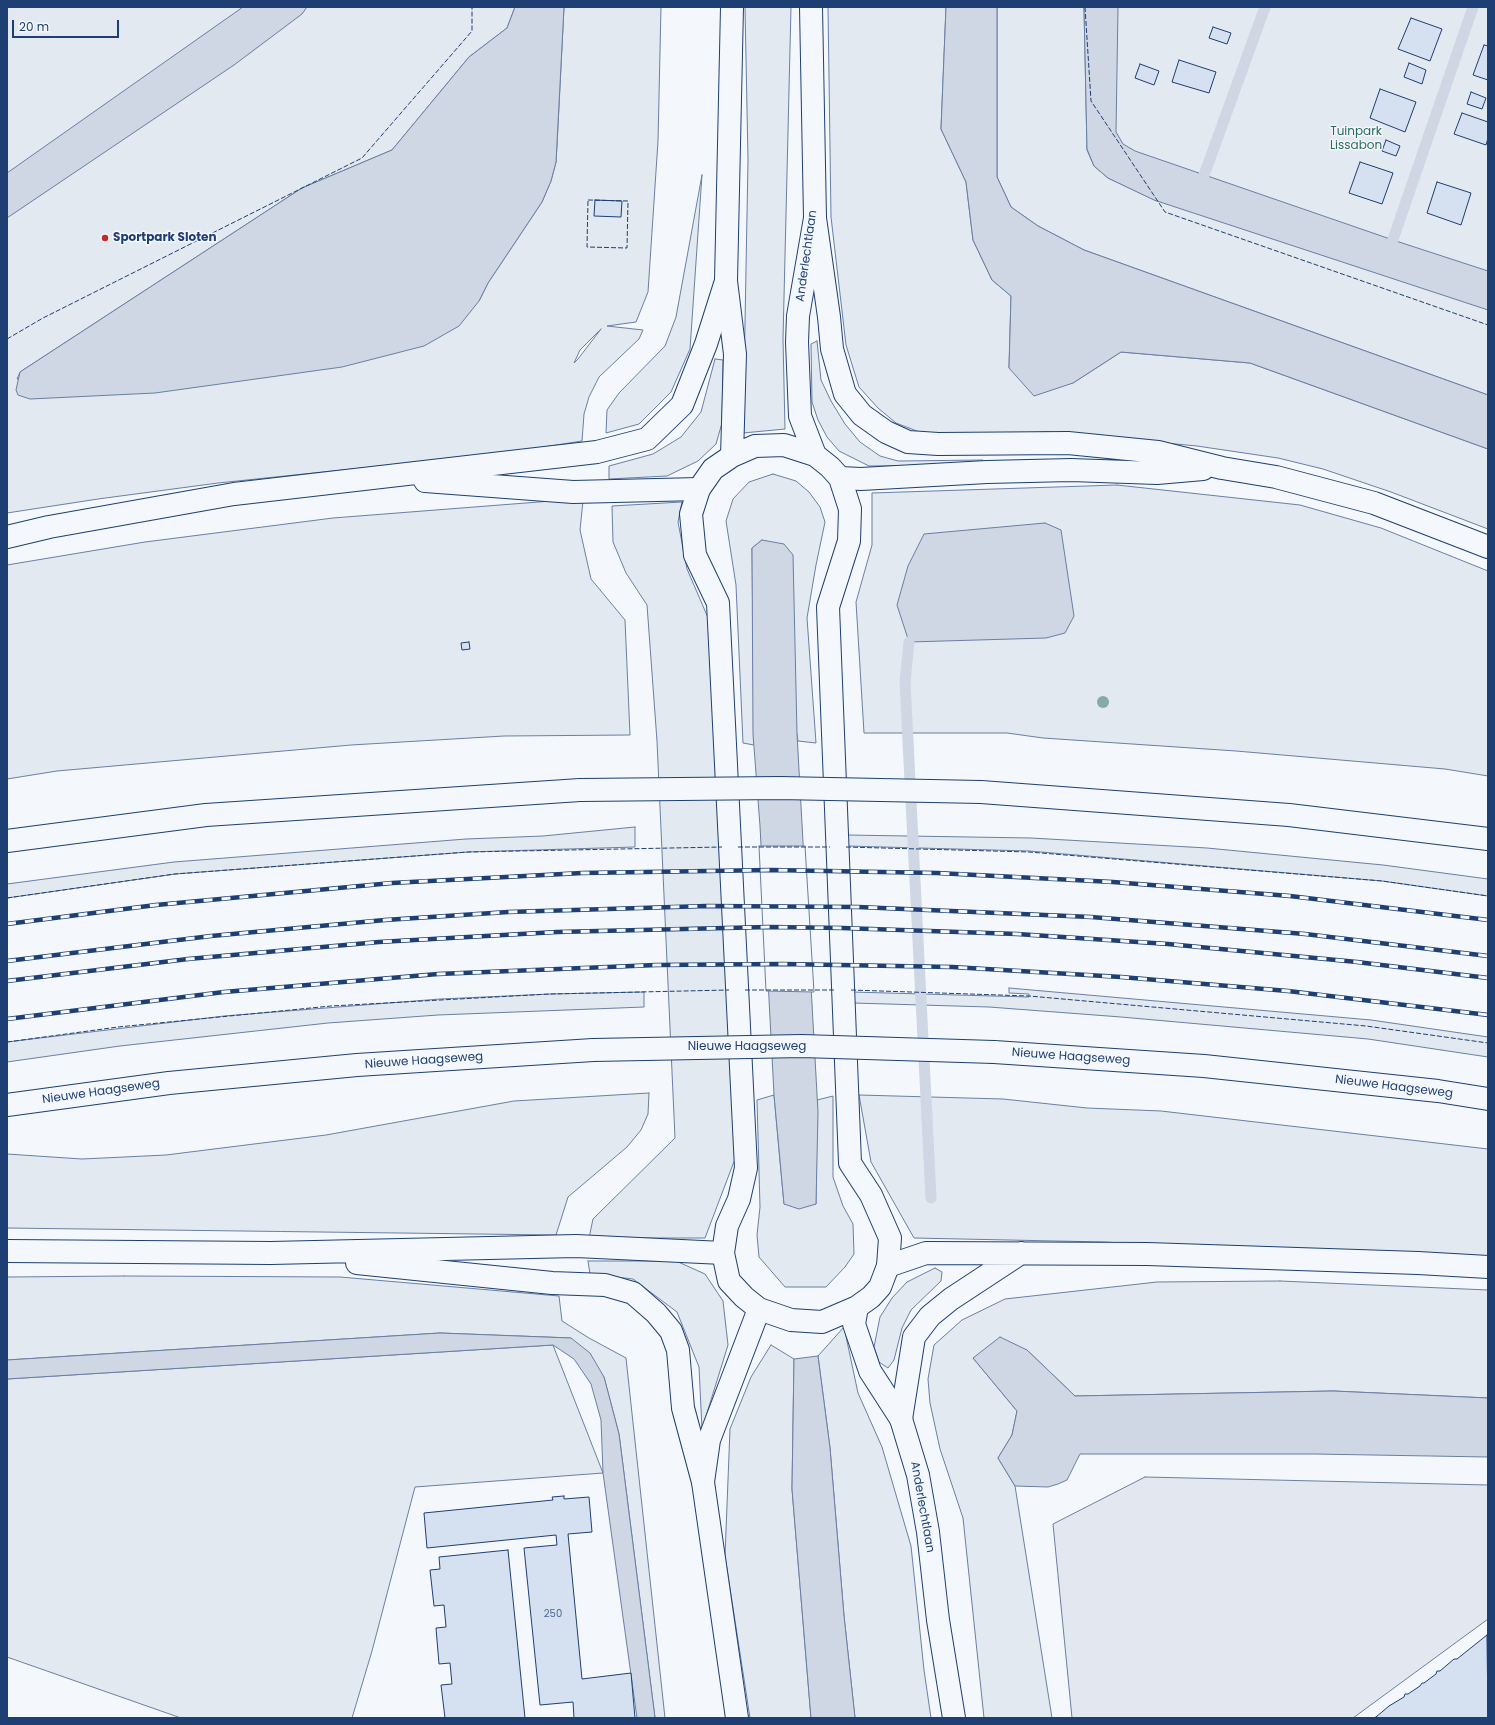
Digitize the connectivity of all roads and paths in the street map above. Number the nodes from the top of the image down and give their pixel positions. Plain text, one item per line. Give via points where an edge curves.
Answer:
1 (732, 7) edge
2 (812, 7) edge
3 (815, 218) junction
4 (726, 281) junction
5 (815, 455) junction
6 (732, 456) junction
7 (1222, 468) junction
8 (372, 478) junction
9 (840, 478) junction
10 (699, 489) junction
11 (7, 537) edge
12 (1488, 547) edge
13 (1488, 839) edge
14 (7, 841) edge
15 (1488, 1100) edge
16 (7, 1105) edge
17 (7, 1251) edge
18 (271, 1253) junction
19 (723, 1253) junction
20 (1021, 1253) junction
21 (888, 1266) junction
22 (1488, 1267) edge
23 (759, 1308) junction
24 (857, 1308) junction
25 (901, 1419) junction
26 (703, 1482) junction
27 (737, 1718) edge
28 (954, 1718) edge

1 - 4 main road
2 - 3 main road, Anderlechtlaan
3 - 5 main road, Anderlechtlaan via 798,316 797,342 800,416
3 - 7 main road via 832,349 845,394 862,415 886,432 908,442 1068,443 1158,452
4 - 6 main road via 734,354
4 - 8 main road via 706,344 682,405 647,439 597,452
5 - 6 main road via 784,445 755,446
5 - 9 main road
6 - 10 main road via 713,469
7 - 9 main road via 1157,473 1064,470
7 - 12 main road via 1276,477 1374,503
8 - 10 main road via 573,492
8 - 11 main road via 234,494 49,527
9 - 21 main road via 850,510 849,541 828,607 850,1163 872,1195 890,1238
10 - 19 main road via 691,514 695,555 718,603 746,1168 739,1199 727,1226
13 - 14 main road, bridge via 1288,815 981,792 780,788 580,790 206,815
15 - 16 main road, Nieuwe Haagseweg, bridge via 1438,1091 1204,1066 994,1052 802,1046 593,1050 349,1066 170,1083
17 - 18 main road
18 - 19 main road via 576,1246
18 - 26 main road via 552,1283 605,1285 633,1293 656,1313 671,1331 678,1350 682,1408
19 - 23 main road via 729,1281
20 - 21 main road via 926,1253
20 - 22 main road via 1275,1258
20 - 25 main road via 951,1299 930,1316 914,1337
21 - 24 main road via 880,1287
23 - 24 main road via 791,1320 815,1322 822,1322
23 - 26 main road via 709,1440
24 - 25 main road, Anderlechtlaan via 854,1324 870,1371
25 - 28 main road, Anderlechtlaan via 918,1475
26 - 27 main road

